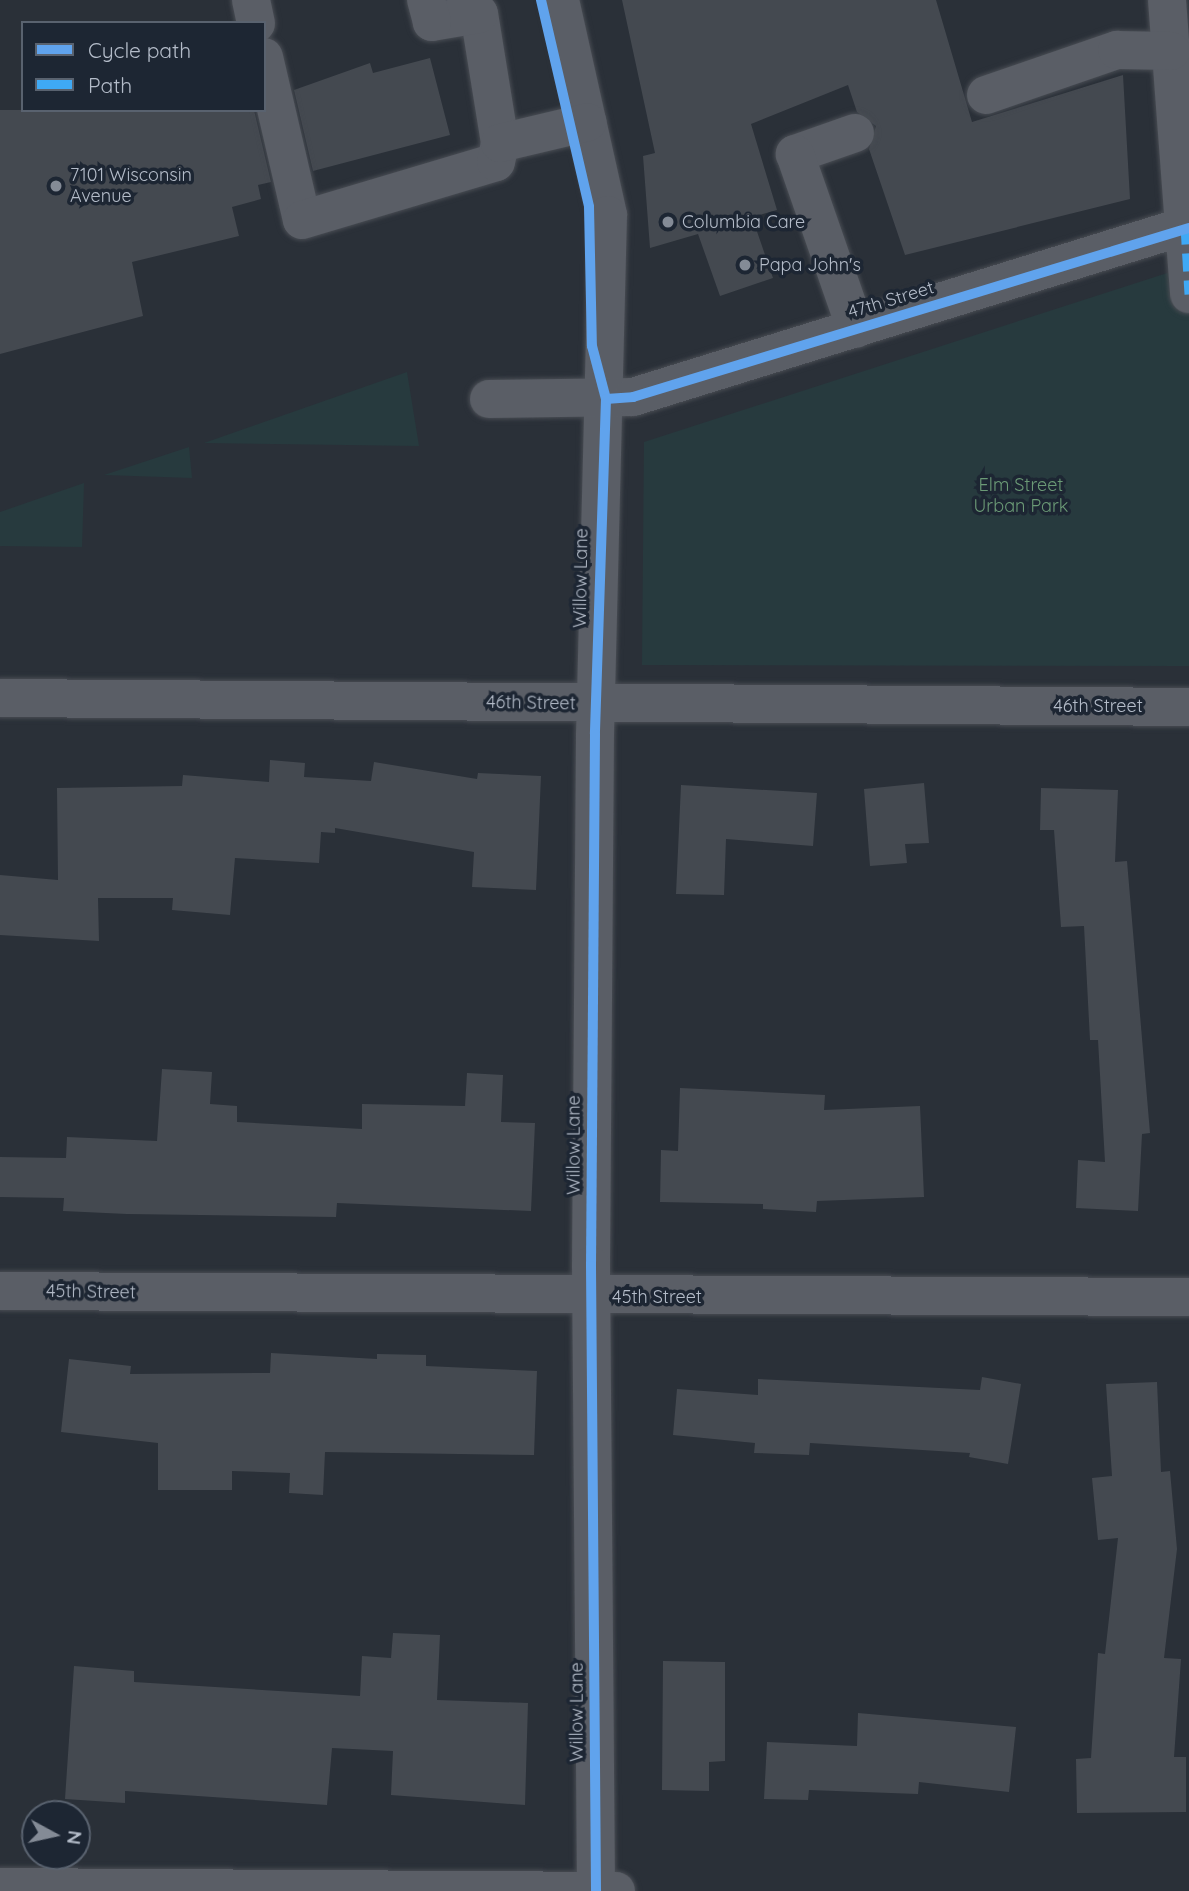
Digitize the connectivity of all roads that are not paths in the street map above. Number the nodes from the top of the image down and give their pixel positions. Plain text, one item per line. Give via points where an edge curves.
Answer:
1 (251, 0) edge
2 (426, 0) edge
3 (560, 0) edge
4 (1167, 0) edge
5 (256, 21) edge
6 (1171, 51) junction
7 (266, 66) edge
8 (986, 95) dead end
9 (588, 122) junction
10 (855, 133) dead end
11 (500, 143) junction
12 (1185, 226) junction
13 (1189, 294) edge
14 (856, 330) junction
15 (489, 399) dead end
16 (606, 399) junction
17 (0, 698) edge
18 (596, 704) junction
19 (1189, 707) edge
20 (0, 1291) edge
21 (591, 1297) junction
22 (1189, 1297) edge
23 (0, 1887) edge
24 (603, 1890) edge

1 - 5 street
2 - 11 street via 432,22 479,14
3 - 9 street, Willow Lane
4 - 6 street
6 - 8 street via 1117,50
6 - 12 street
7 - 11 street via 302,220 496,162
9 - 11 street
9 - 16 street, Willow Lane via 608,215
10 - 14 street via 795,154
12 - 13 street
12 - 14 street, 47th Street
14 - 16 street, 47th Street via 633,397
15 - 16 street, 47th Street
16 - 18 street, Willow Lane
17 - 18 street, 46th Street
18 - 19 street, 46th Street
18 - 21 street, Willow Lane
20 - 21 street, 45th Street
21 - 22 street, 45th Street
21 - 24 street, Willow Lane
23 - 24 street

